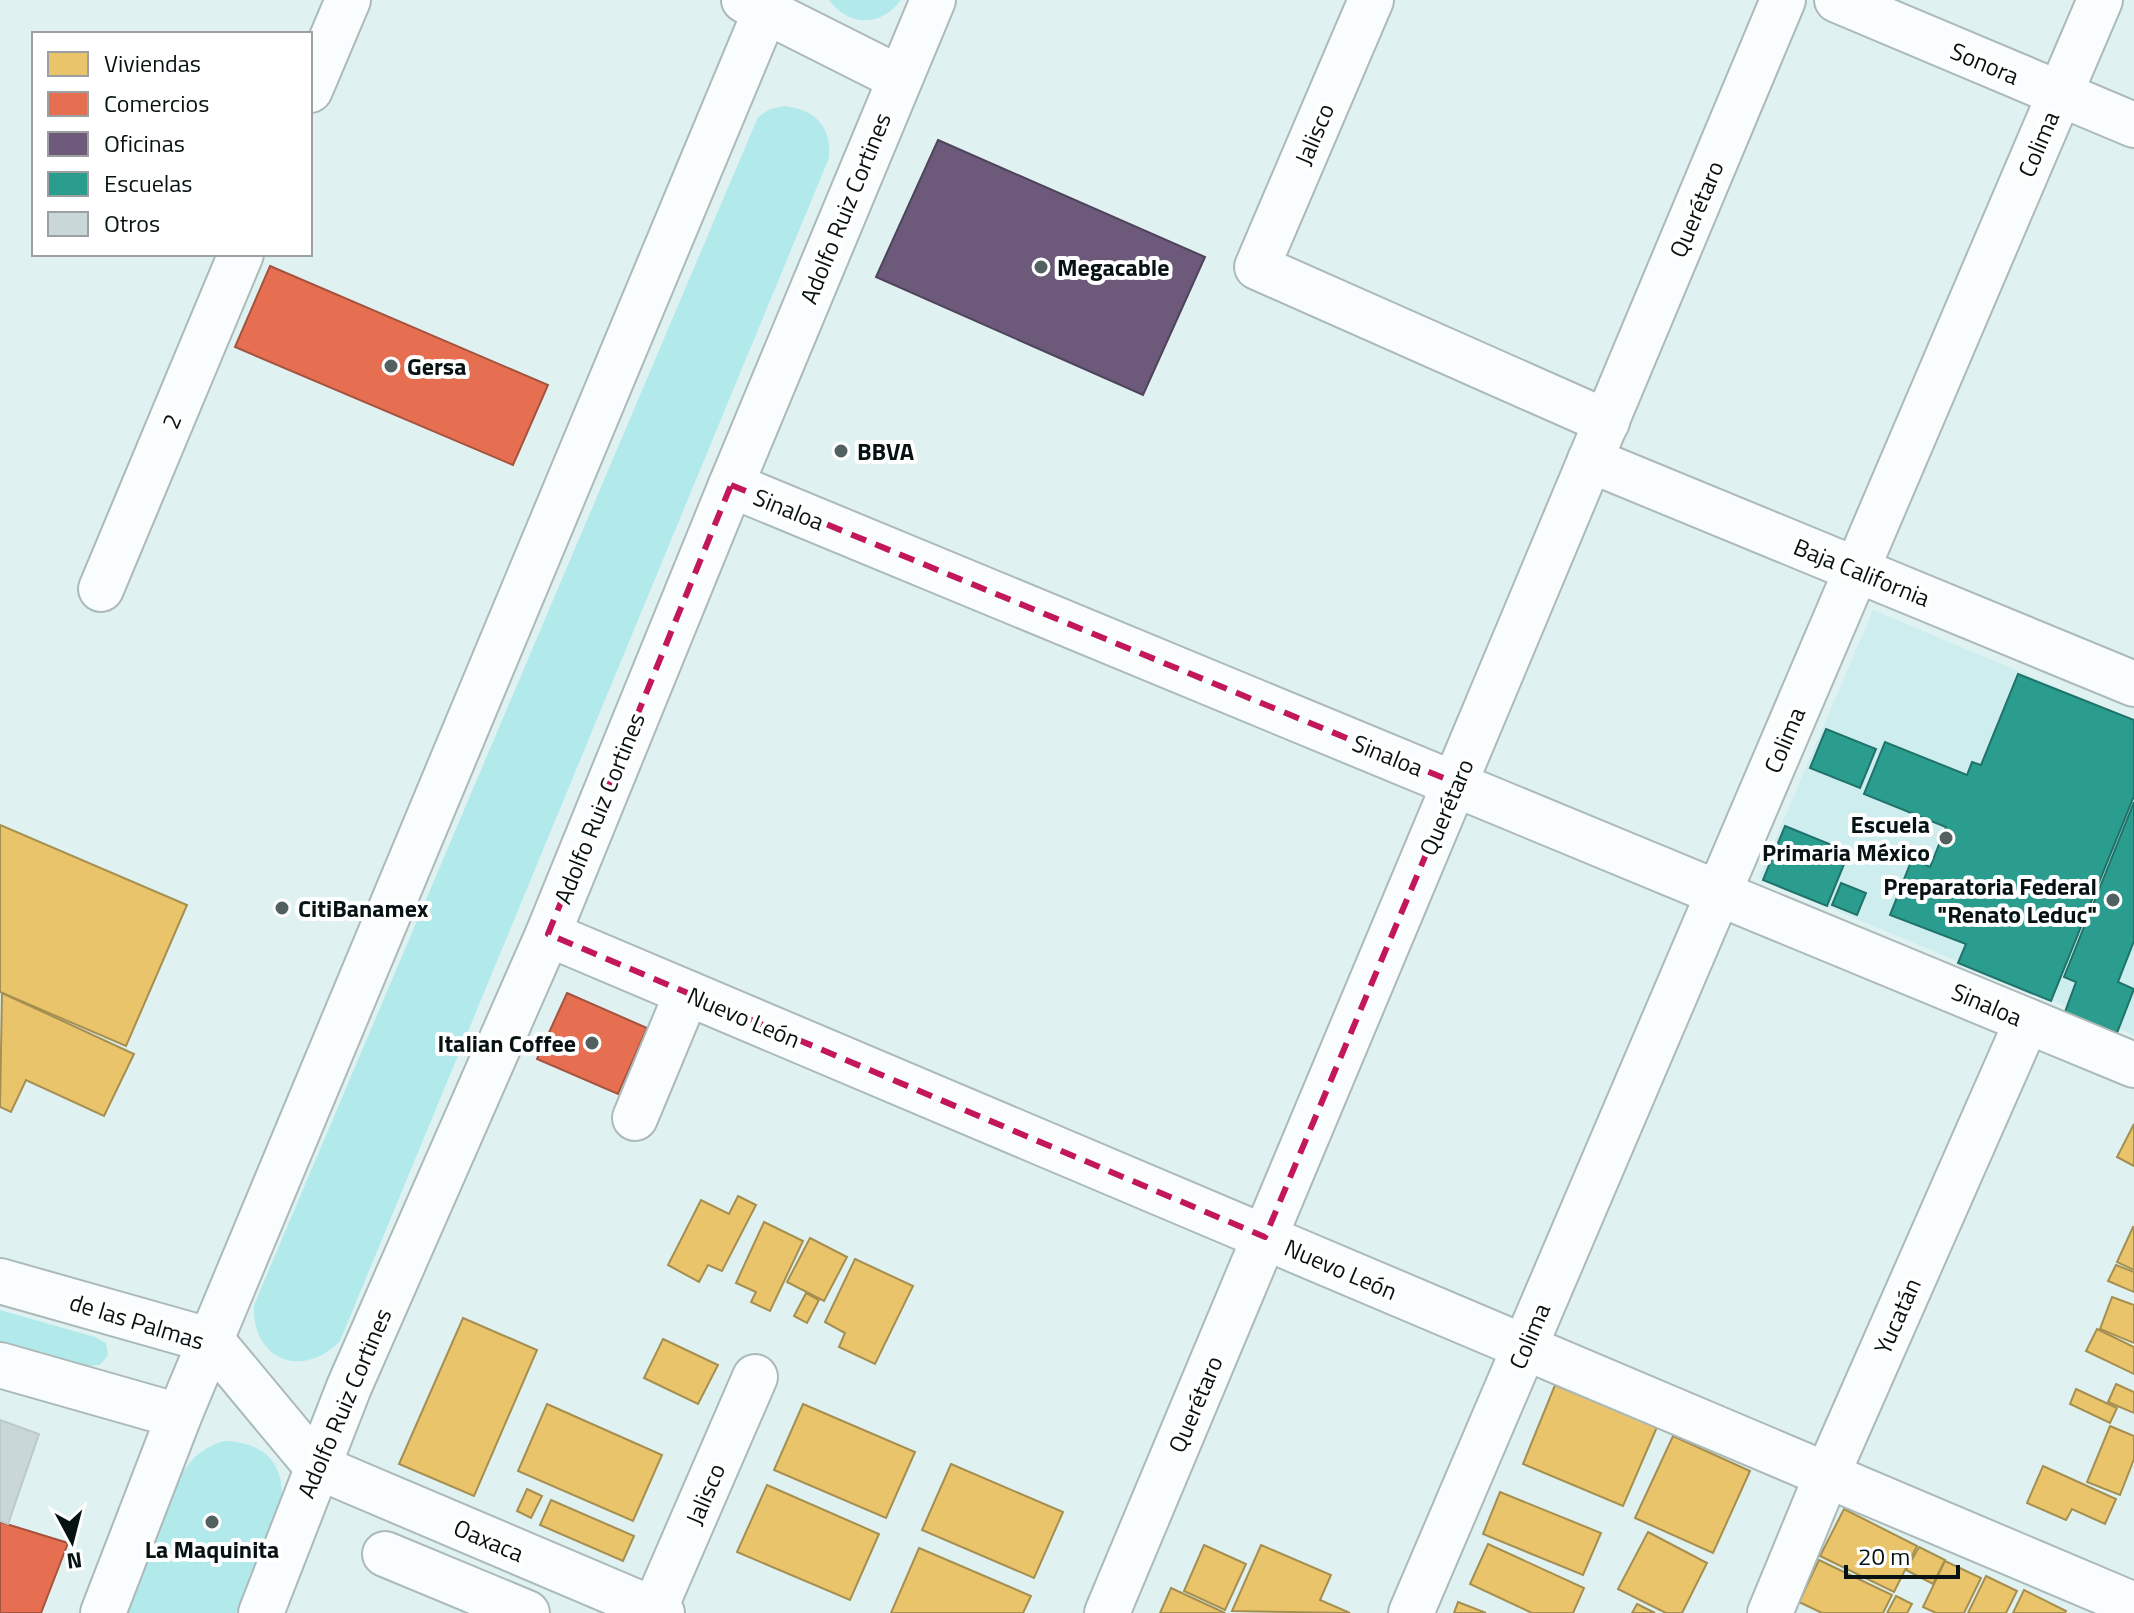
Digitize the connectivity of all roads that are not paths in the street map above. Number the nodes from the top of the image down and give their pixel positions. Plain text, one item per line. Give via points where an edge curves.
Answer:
1 (348, 0) edge
2 (933, 0) edge
3 (1371, 0) edge
4 (1783, 0) edge
5 (1837, 0) edge
6 (2100, 0) edge
7 (760, 3) edge
8 (899, 78) junction
9 (312, 85) edge
10 (2060, 94) junction
11 (2134, 125) edge
12 (240, 256) edge
13 (1257, 267) joint
14 (1599, 441) junction
15 (731, 485) junction
16 (1857, 570) junction
17 (101, 589) dead end
18 (2134, 684) edge
19 (1456, 783) junction
20 (1719, 892) junction
21 (548, 934) junction
22 (687, 993) junction
23 (2027, 1021) junction
24 (2134, 1065) edge
25 (635, 1118) dead end
26 (1265, 1237) junction
27 (0, 1281) edge
28 (212, 1341) junction
29 (1525, 1347) junction
30 (0, 1365) edge
31 (755, 1377) dead end
32 (179, 1416) junction
33 (316, 1466) junction
34 (1827, 1475) junction
35 (385, 1554) dead end
36 (2126, 1598) edge
37 (270, 1610) edge
38 (658, 1612) edge
39 (103, 1613) edge
40 (527, 1613) edge
41 (1107, 1613) edge
42 (1411, 1613) edge
43 (1770, 1613) edge

1 - 9 street
2 - 8 street, Adolfo Ruiz Cortines
3 - 13 street, Jalisco
4 - 14 street, Querétaro
5 - 10 street, Sonora
6 - 10 street, Colima
7 - 8 street
7 - 28 street
8 - 15 street, Adolfo Ruiz Cortines
10 - 11 street, Sonora
10 - 16 street, Colima
12 - 17 street, 2
13 - 14 street, Baja California
14 - 16 street, Baja California
14 - 19 street, Querétaro
15 - 19 street, Sinaloa
15 - 21 street, Adolfo Ruiz Cortines
16 - 18 street, Baja California
16 - 20 street, Colima
19 - 20 street, Sinaloa
19 - 26 street, Querétaro
20 - 23 street, Sinaloa
20 - 29 street, Colima
21 - 22 street, Nuevo León
21 - 33 street, Adolfo Ruiz Cortines
22 - 25 street
22 - 26 street, Nuevo León
23 - 24 street, Sinaloa
23 - 34 street, Yucatán
26 - 29 street, Nuevo León
26 - 41 street, Querétaro
27 - 28 street, de las Palmas
28 - 32 street
28 - 33 street, de las Palmas
29 - 34 street, Nuevo León
29 - 42 street, Colima
30 - 32 street
31 - 38 street, Jalisco
32 - 39 street
33 - 37 street, Adolfo Ruiz Cortines
33 - 38 street, Oaxaca
34 - 36 street, Nuevo León
34 - 43 street, Yucatán
35 - 40 street

